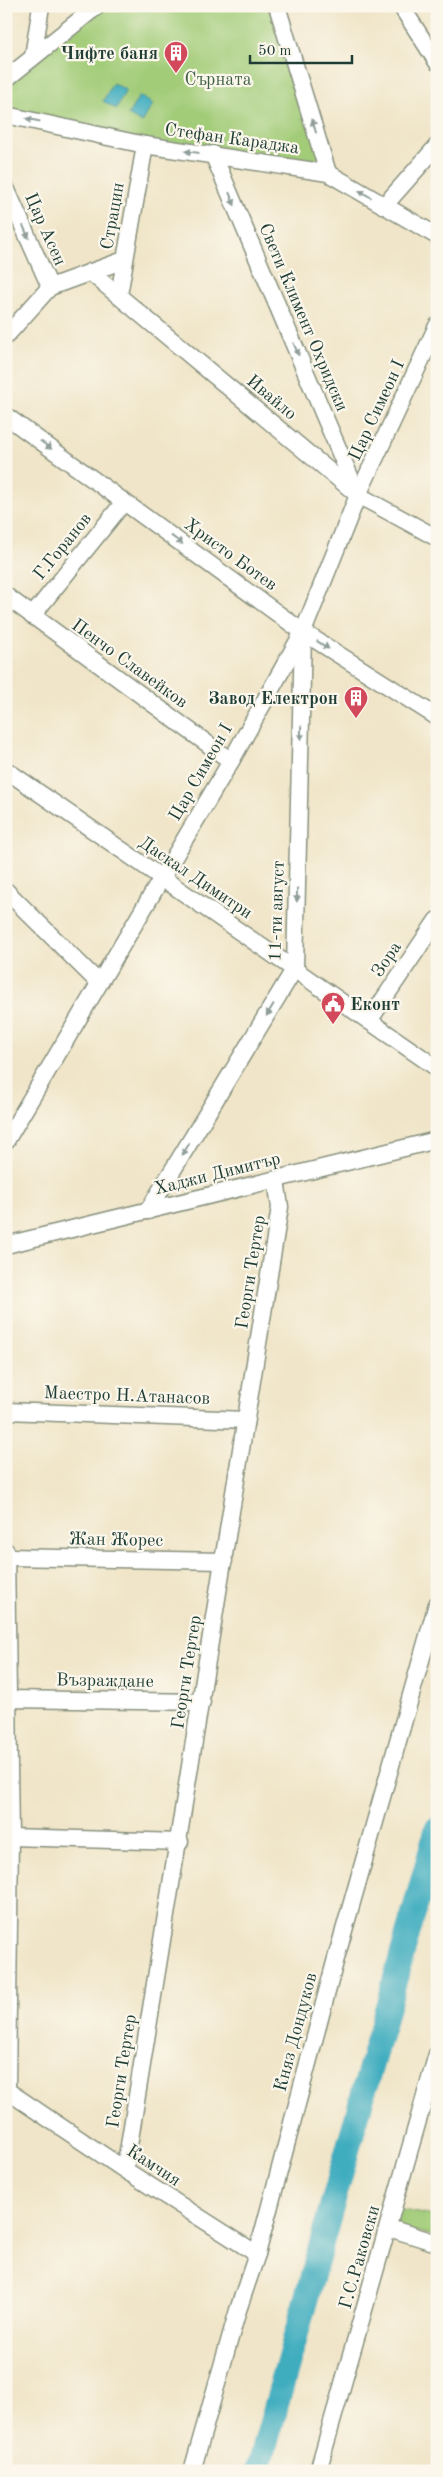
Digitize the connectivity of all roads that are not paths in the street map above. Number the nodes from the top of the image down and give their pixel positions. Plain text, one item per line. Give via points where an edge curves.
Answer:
1 (41, 6) edge
2 (97, 6) edge
3 (277, 6) edge
4 (401, 6) edge
5 (33, 57) junction
6 (437, 62) edge
7 (6, 80) edge
8 (6, 115) edge
9 (145, 145) junction
10 (437, 146) edge
11 (213, 154) junction
12 (328, 173) junction
13 (6, 188) edge
14 (384, 206) junction
15 (437, 236) edge
16 (124, 260) junction
17 (90, 272) junction
18 (50, 287) junction
19 (119, 295) junction
20 (437, 326) edge
21 (6, 336) edge
22 (6, 416) edge
23 (358, 495) junction
24 (124, 502) junction
25 (437, 538) edge
26 (6, 596) edge
27 (32, 616) junction
28 (304, 632) junction
29 (437, 718) edge
30 (230, 761) junction
31 (6, 770) edge
32 (161, 878) junction
33 (6, 891) edge
34 (437, 920) edge
35 (295, 968) junction
36 (99, 983) junction
37 (369, 1021) junction
38 (437, 1068) edge
39 (437, 1140) edge
40 (6, 1141) edge
41 (276, 1180) junction
42 (148, 1211) junction
43 (6, 1245) edge
44 (6, 1411) edge
45 (247, 1420) junction
46 (6, 1551) edge
47 (6, 1557) edge
48 (224, 1561) junction
49 (437, 1604) edge
50 (8, 1699) junction
51 (202, 1702) junction
52 (10, 1837) junction
53 (180, 1842) junction
54 (7, 1862) edge
55 (437, 2054) edge
56 (6, 2090) edge
57 (125, 2170) junction
58 (389, 2228) junction
59 (437, 2243) edge
60 (257, 2254) junction
61 (192, 2471) edge
62 (318, 2471) edge

1 - 5 street
2 - 5 street
12 -> 3 street
4 - 6 street
5 - 7 street
9 -> 8 street, Стефан Караджа
11 -> 9 street, Стефан Караджа
9 - 16 street, Страцин
10 - 14 street
11 - 12 street, Стефан Караджа
11 -> 23 street, Свети Климент Охридски
14 -> 12 street, Стефан Караджа
13 -> 18 street, Цар Асен
14 - 15 street, Стефан Караджа
16 - 17 street
16 - 19 street, Страцин
17 - 18 street
17 - 19 street, Ивайло
18 - 21 street
19 - 23 street, Ивайло
20 - 23 street, Цар Симеон I
22 -> 24 street, Христо Ботев
23 - 25 street, Ивайло
23 - 28 street, Цар Симеон I
24 - 27 street, Г.Горанов
24 -> 28 street, Христо Ботев
26 - 27 street, Пенчо Славейков
27 - 30 street, Пенчо Славейков
28 -> 29 street, Христо Ботев
28 - 30 street, Цар Симеон I
28 -> 35 street, 11-ти август
30 - 32 street, Цар Симеон I
31 - 32 street, Даскал Димитри
32 - 35 street, Даскал Димитри
32 - 36 street, Цар Симеон I
33 - 36 street
34 - 37 street, Зора
35 - 37 street, Даскал Димитри
35 -> 42 street, 11-ти август
36 - 40 street, Цар Симеон I
37 - 38 street, Даскал Димитри
39 - 41 street, Хаджи Димитър
41 - 42 street, Хаджи Димитър
41 - 45 street, Георги Тертер via 280,1207
42 - 43 street, Хаджи Димитър
44 - 45 street, Маестро Н.Атанасов
45 - 48 street, Георги Тертер
46 - 47 street
47 - 48 street, Жан Жорес
47 - 50 street
48 - 51 street, Георги Тертер
49 - 60 street, Княз Дондуков
50 - 51 street, Възраждане
50 - 52 street
51 - 53 street, Георги Тертер
52 - 53 street
52 - 54 street
53 - 57 street, Георги Тертер
54 - 56 street
55 - 58 street, Г.С.Раковски
56 - 57 street, Камчия
57 - 60 street, Камчия
58 - 59 street
58 - 62 street, Г.С.Раковски
60 - 61 street, Княз Дондуков

